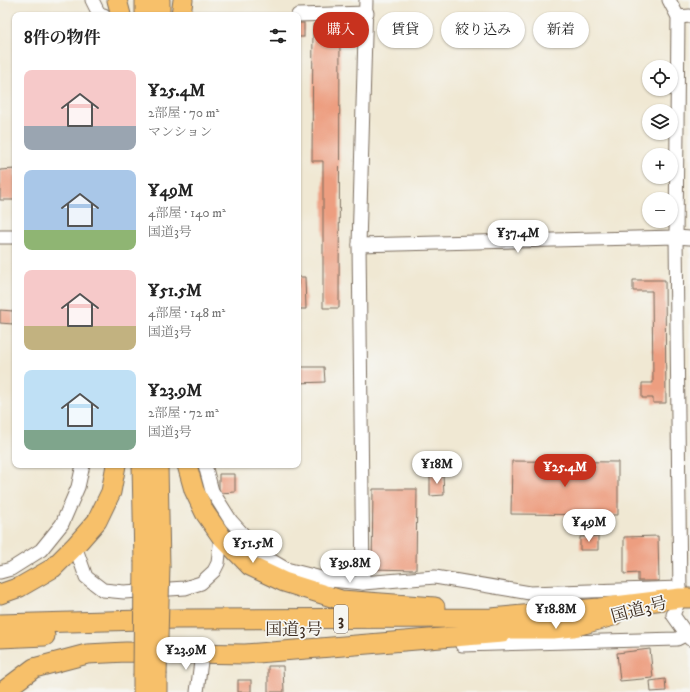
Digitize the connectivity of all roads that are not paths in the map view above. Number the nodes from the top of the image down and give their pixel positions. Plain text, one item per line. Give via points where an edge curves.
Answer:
1 (92, 0) edge
2 (117, 0) edge
3 (145, 0) edge
4 (160, 0) edge
5 (183, 0) edge
6 (669, 0) edge
7 (366, 7) edge
8 (98, 12) edge
9 (120, 12) edge
10 (145, 12) edge
11 (160, 12) edge
12 (181, 12) edge
13 (301, 15) edge
14 (684, 17) edge
15 (0, 237) edge
16 (12, 237) edge
17 (676, 237) junction
18 (690, 238) edge
19 (359, 245) junction
20 (82, 468) edge
21 (115, 468) edge
22 (142, 468) edge
23 (158, 468) edge
24 (188, 468) edge
25 (206, 468) edge
26 (221, 536) junction
27 (75, 546) junction
28 (152, 564) junction
29 (0, 572) edge
30 (362, 583) junction
31 (684, 588) edge
32 (0, 594) edge
33 (491, 618) junction
34 (0, 624) edge
35 (553, 629) junction
36 (688, 636) edge
37 (0, 638) edge
38 (426, 640) junction
39 (200, 661) junction
40 (150, 684) edge
41 (2, 692) edge
42 (197, 692) edge
43 (200, 692) edge

1 - 8 street
2 - 9 highway
3 - 10 highway
4 - 11 highway
5 - 12 highway
6 - 14 street
7 - 13 street
7 - 19 street
14 - 17 street
15 - 16 street
17 - 18 street
17 - 19 street
17 - 31 street
19 - 30 street
20 - 29 street via 78,487 62,524 42,550 11,569
21 - 27 highway via 111,492 97,521
22 - 28 highway
23 - 28 highway
24 - 26 highway via 194,490
25 - 30 street via 212,491 231,521 262,555 286,569 329,580
26 - 27 street via 218,563 214,571 201,583 185,588 124,592 103,590 86,577
26 - 33 highway via 250,566 284,582 341,600 468,611
27 - 32 highway via 53,568 20,587
28 - 40 highway, bridge
30 - 31 street via 435,577 530,593
31 - 33 highway, 国道3号 / 3 via 600,608
31 - 35 highway, 国道3号 / 3 via 573,627
31 - 36 street via 674,615
33 - 34 highway, 国道3号 / 3
35 - 37 highway, 国道3号 / 3 via 208,629
35 - 38 highway
36 - 38 street via 677,639 442,645
38 - 39 highway via 245,654
39 - 41 highway via 126,652 87,654 34,668
39 - 42 street
39 - 43 street

